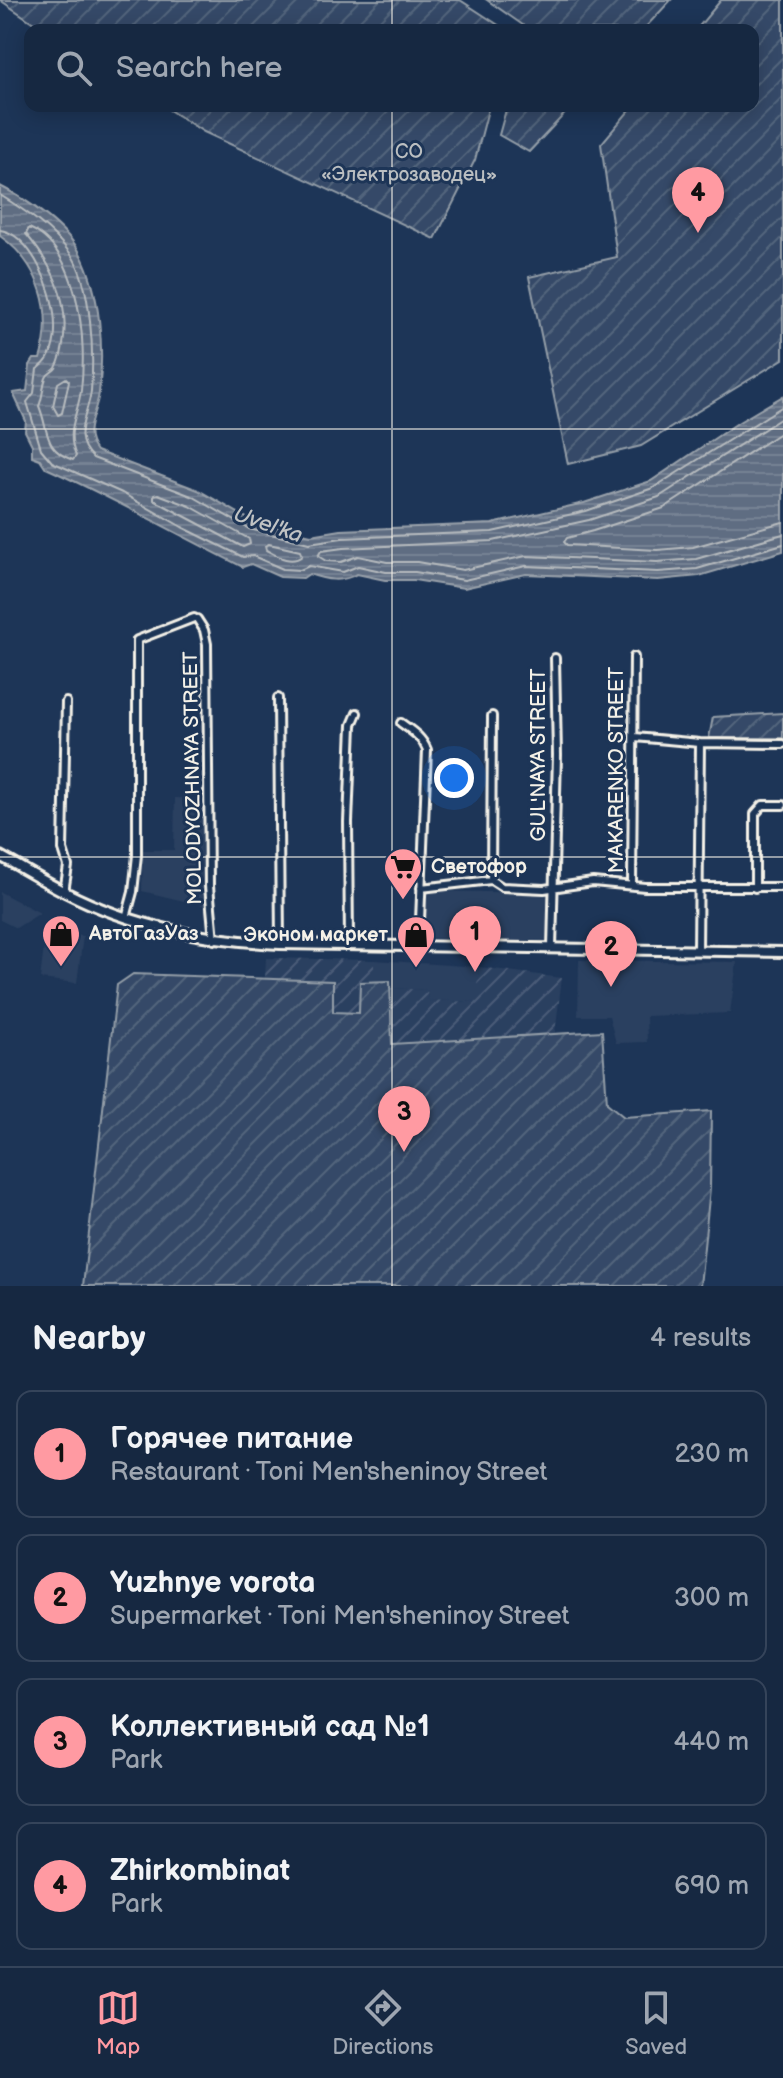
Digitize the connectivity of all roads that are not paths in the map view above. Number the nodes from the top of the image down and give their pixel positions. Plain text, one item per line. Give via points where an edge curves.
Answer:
1 (634, 657) dead end
2 (555, 658) dead end
3 (278, 698) dead end
4 (66, 702) dead end
5 (357, 713) dead end
6 (492, 716) dead end
7 (401, 723) dead end
8 (635, 737) junction
9 (700, 743) junction
10 (783, 744) edge
11 (783, 805) edge
12 (0, 856) edge
13 (491, 880) junction
14 (632, 884) junction
15 (555, 886) junction
16 (783, 887) edge
17 (421, 888) junction
18 (700, 888) junction
19 (755, 888) junction
20 (64, 892) junction
21 (126, 918) junction
22 (214, 940) junction
23 (280, 944) junction
24 (349, 945) junction
25 (419, 945) junction
26 (552, 948) junction
27 (698, 951) junction
28 (783, 952) edge

1 - 8 street, MAKARENKO STREET
2 - 15 street, GUL'NAYA STREET
3 - 23 street
4 - 20 street
5 - 24 street via 349,808
6 - 13 street
7 - 17 street via 427,750
8 - 9 street
8 - 14 street, MAKARENKO STREET
9 - 10 street
9 - 18 street
11 - 19 street via 763,805 755,814
12 - 20 main road
13 - 15 street, MAKARENKO STREET via 502,887
13 - 17 street, MAKARENKO STREET
14 - 15 street, MAKARENKO STREET
14 - 18 street, MAKARENKO STREET
15 - 26 street, GUL'NAYA STREET
16 - 19 street, MAKARENKO STREET
17 - 25 street
18 - 19 street, MAKARENKO STREET
18 - 27 street
20 - 21 main road
21 - 22 main road
21 - 22 street, MOLODYOZHNAYA STREET via 137,855 137,640 196,618 207,644
22 - 23 main road
23 - 24 main road
24 - 25 main road
25 - 26 main road
26 - 27 main road
27 - 28 main road

